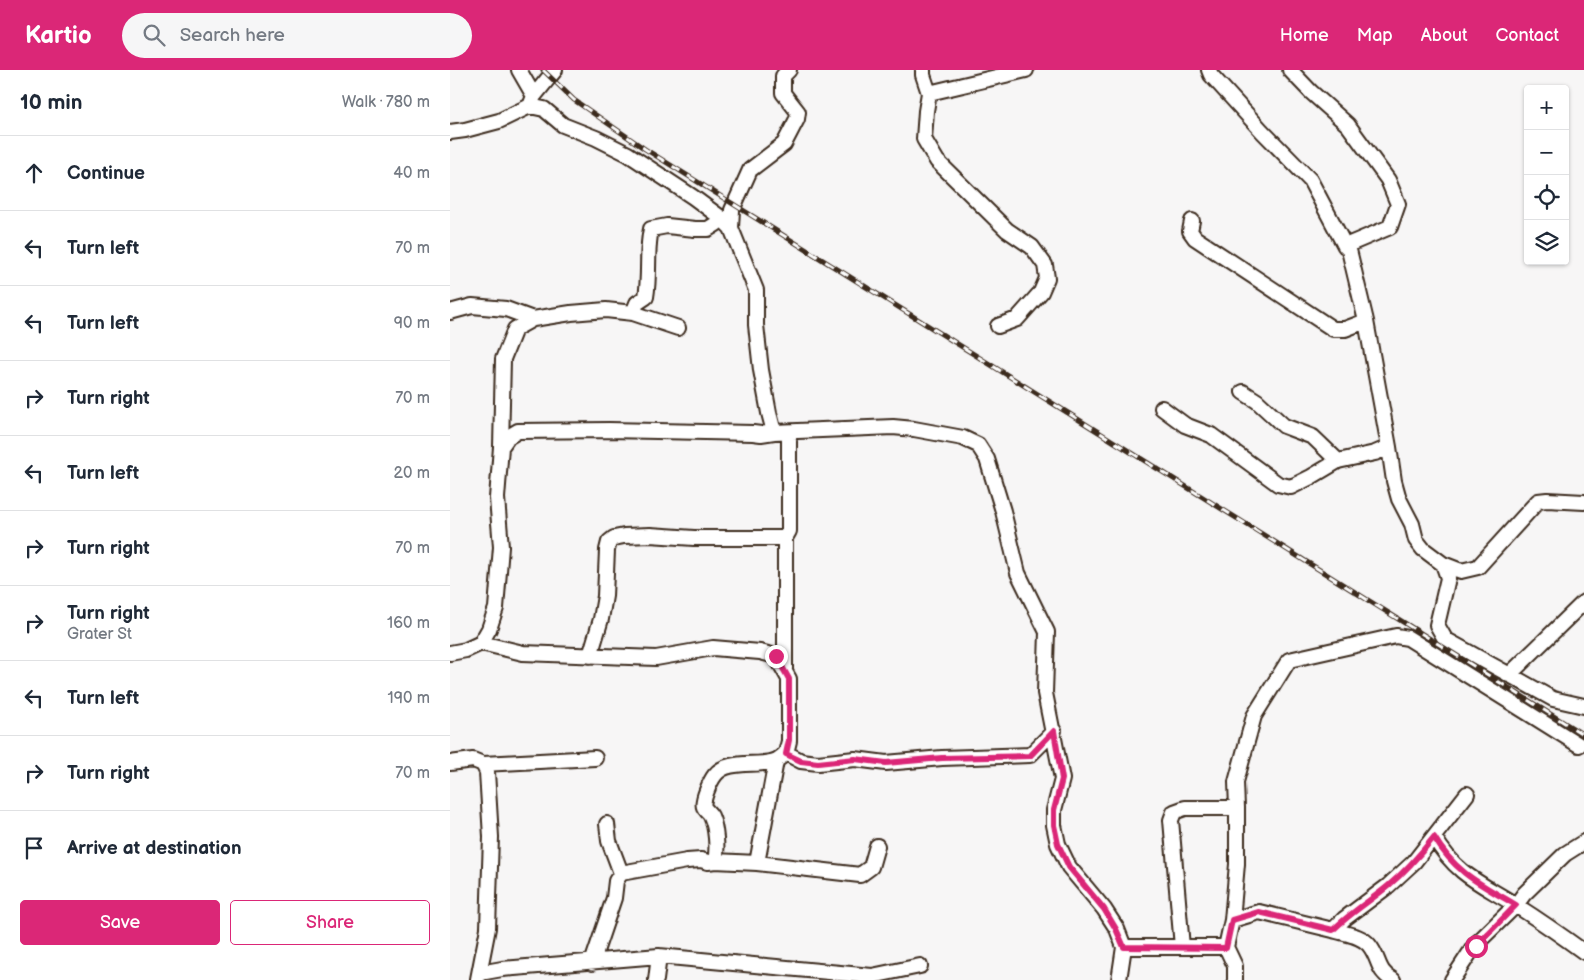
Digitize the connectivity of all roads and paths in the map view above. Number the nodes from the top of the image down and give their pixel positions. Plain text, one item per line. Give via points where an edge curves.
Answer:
1 (519, 70) edge
2 (555, 70) edge
3 (923, 70) edge
4 (1026, 70) edge
5 (1210, 70) edge
6 (1290, 70) edge
7 (782, 72) edge
8 (929, 93) junction
9 (532, 101) junction
10 (450, 132) edge
11 (720, 217) junction
12 (1192, 222) dead end
13 (731, 228) junction
14 (1345, 246) junction
15 (450, 312) edge
16 (633, 313) junction
17 (533, 319) junction
18 (1366, 321) junction
19 (998, 326) dead end
20 (678, 328) dead end
21 (1243, 392) dead end
22 (1162, 408) dead end
23 (774, 432) junction
24 (789, 432) junction
25 (501, 447) junction
26 (1389, 448) junction
27 (1338, 461) junction
28 (1584, 502) edge
29 (785, 538) junction
30 (1443, 564) junction
31 (1584, 602) edge
32 (481, 643) junction
33 (450, 654) edge
34 (590, 656) junction
35 (785, 669) junction
36 (1509, 675) junction
37 (1584, 706) edge
38 (1054, 731) junction
39 (1579, 745) dead end
40 (781, 757) junction
41 (595, 758) dead end
42 (450, 763) edge
43 (483, 764) junction
44 (1467, 794) dead end
45 (1237, 808) junction
46 (607, 824) dead end
47 (1434, 837) junction
48 (1584, 842) edge
49 (877, 846) dead end
50 (714, 861) junction
51 (757, 863) junction
52 (620, 873) junction
53 (1516, 905) junction
54 (1232, 920) junction
55 (1333, 930) junction
56 (1124, 947) junction
57 (1182, 947) junction
58 (1226, 948) junction
59 (1584, 952) edge
60 (659, 956) junction
61 (592, 963) junction
62 (920, 966) dead end
63 (479, 976) edge
64 (656, 980) edge
65 (1119, 980) edge
66 (1235, 980) edge
67 (1393, 980) edge
68 (1452, 980) edge

1 - 9 street
2 - 9 street
3 - 8 street
4 - 8 street
5 - 14 street via 1262,131 1310,180
6 - 14 street via 1348,125 1388,180 1398,204 1390,227
7 - 13 street via 783,93 798,112 797,119 784,144 750,170 732,210
8 - 19 street via 924,138 937,161 1007,230 1032,247 1045,265 1047,278 1041,292 1017,319
9 - 10 street via 499,121
9 - 11 street via 563,125 628,154
11 - 13 street
11 - 16 street via 708,229 668,226 650,229 646,297 637,303
12 - 18 street via 1190,231 1195,238 1333,329 1345,329
13 - 23 street via 756,290 761,370
14 - 18 street via 1349,250
15 - 17 street via 472,306 506,308
16 - 17 street via 606,310
16 - 20 street
17 - 25 street via 515,329 503,359
18 - 26 street
21 - 27 street via 1284,426 1313,437
22 - 27 street via 1186,425 1211,435 1278,484 1291,486
23 - 24 street
23 - 25 street via 518,431
24 - 29 street via 789,531
24 - 38 street via 914,428 963,438 978,445 987,459 1018,573 1047,632 1046,693
25 - 32 street via 497,498 501,547 496,608
26 - 27 street
26 - 30 street via 1399,499 1416,540
28 - 30 street via 1538,501 1478,567 1461,570
29 - 34 street via 650,535 614,538 607,550 602,619
29 - 35 street
30 - 36 street via 1448,578 1436,625 1440,632 1445,639
31 - 36 street
32 - 33 street
32 - 34 street via 523,653
34 - 35 street via 656,658 713,648 776,656
35 - 40 street via 789,679 789,740
36 - 37 street via 1553,699
38 - 40 street via 1030,756 886,763 855,759 818,763
38 - 56 street via 1062,779 1054,810 1058,844 1069,867 1104,909
39 - 45 street via 1408,638 1396,636 1288,660 1254,716 1236,782
40 - 50 street via 729,766 712,778 703,802 712,819 717,851
40 - 51 street
41 - 43 street
42 - 43 street via 473,760
43 - 63 street via 487,772 490,846 488,928
44 - 47 street
45 - 54 street
45 - 57 street via 1184,808 1174,812 1171,820
46 - 52 street
47 - 53 street via 1447,857 1466,875
47 - 55 street via 1414,862 1388,886
48 - 53 street via 1565,854
49 - 51 street via 871,867 860,875
50 - 51 street
50 - 52 street via 687,861
52 - 61 street
53 - 59 street
53 - 68 street via 1476,946
54 - 55 street via 1259,912
54 - 58 street
55 - 67 street via 1361,938 1369,944 1385,976
56 - 57 street
56 - 65 street
57 - 58 street
58 - 66 street via 1235,966
60 - 61 street
60 - 62 street via 872,976
60 - 64 street
61 - 63 street via 502,969

